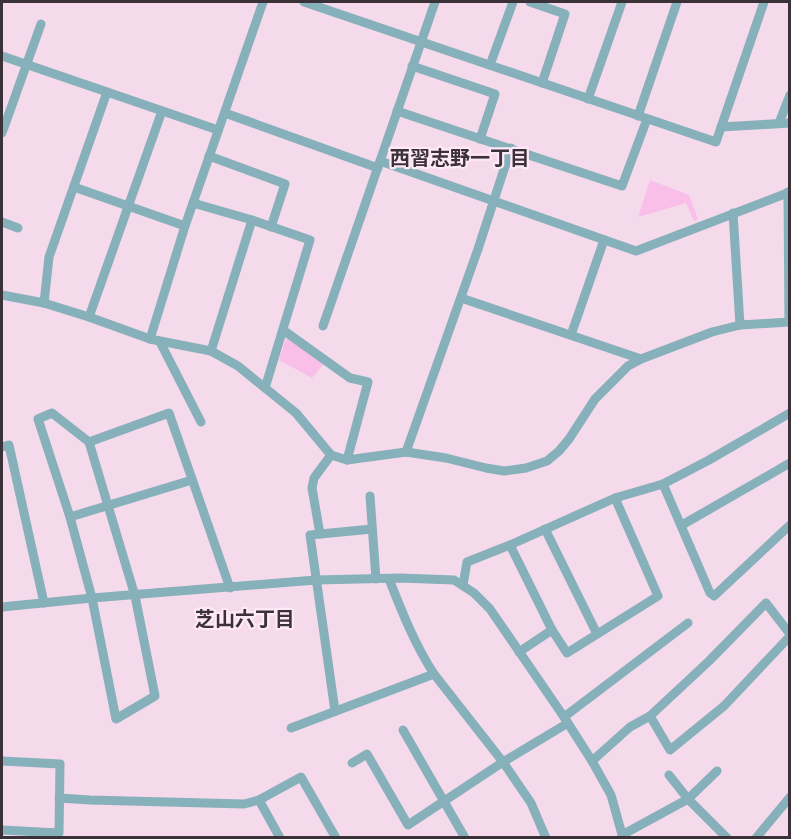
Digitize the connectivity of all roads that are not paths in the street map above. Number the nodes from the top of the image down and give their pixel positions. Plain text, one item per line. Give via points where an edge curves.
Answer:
1 (263, 2) edge
2 (304, 2) edge
3 (435, 2) edge
4 (513, 2) edge
5 (530, 2) edge
6 (622, 2) edge
7 (677, 2) edge
8 (764, 2) edge
9 (41, 24) dead end
10 (421, 42) junction
11 (2, 56) edge
12 (26, 64) junction
13 (490, 65) junction
14 (412, 66) junction
15 (542, 83) junction
16 (107, 92) junction
17 (789, 95) edge
18 (588, 99) junction
19 (162, 111) junction
20 (397, 111) junction
21 (225, 113) junction
22 (643, 117) junction
23 (784, 123) edge
24 (721, 126) junction
25 (219, 130) junction
26 (2, 133) edge
27 (480, 139) junction
28 (511, 148) junction
29 (209, 156) junction
30 (379, 164) junction
31 (74, 187) junction
32 (789, 192) edge
33 (494, 200) junction
34 (193, 203) junction
35 (129, 207) junction
36 (733, 213) junction
37 (252, 220) junction
38 (2, 222) edge
39 (185, 226) junction
40 (271, 227) junction
41 (18, 228) dead end
42 (604, 240) junction
43 (2, 295) edge
44 (461, 298) junction
45 (44, 303) junction
46 (89, 317) junction
47 (740, 325) junction
48 (323, 326) dead end
49 (283, 330) junction
50 (571, 335) junction
51 (155, 341) junction
52 (211, 351) junction
53 (641, 359) junction
54 (265, 388) junction
55 (789, 413) edge
56 (201, 422) dead end
57 (89, 442) junction
58 (2, 447) edge
59 (406, 452) junction
60 (331, 455) junction
61 (346, 460) junction
62 (789, 463) edge
63 (192, 480) junction
64 (663, 484) junction
65 (370, 496) dead end
66 (615, 498) junction
67 (107, 506) junction
68 (70, 517) junction
69 (682, 525) junction
70 (789, 525) edge
71 (372, 529) junction
72 (545, 529) junction
73 (320, 534) junction
74 (510, 545) junction
75 (375, 579) junction
76 (389, 579) junction
77 (316, 580) junction
78 (463, 585) junction
79 (230, 588) junction
80 (135, 596) junction
81 (92, 598) junction
82 (44, 603) junction
83 (2, 607) edge
84 (688, 623) dead end
85 (552, 630) junction
86 (597, 634) junction
87 (789, 635) edge
88 (519, 652) junction
89 (434, 674) junction
90 (335, 711) junction
91 (650, 716) junction
92 (566, 720) junction
93 (291, 728) dead end
94 (403, 730) dead end
95 (2, 761) edge
96 (592, 761) junction
97 (503, 762) junction
98 (352, 763) dead end
99 (717, 771) dead end
100 (669, 776) dead end
101 (789, 797) edge
102 (59, 798) junction
103 (688, 799) junction
104 (260, 800) junction
105 (444, 802) junction
106 (2, 830) edge
107 (622, 836) edge
108 (722, 836) edge
109 (280, 837) edge
110 (336, 837) edge
111 (465, 837) edge
112 (546, 837) edge
113 (756, 837) edge

1 - 21 street
2 - 10 street
3 - 10 street
4 - 13 street
5 - 15 street via 565,14
6 - 18 street
7 - 22 street
8 - 24 street
9 - 12 street
10 - 13 street
10 - 14 street
11 - 12 street
12 - 16 street
12 - 26 street
13 - 15 street
14 - 20 street
14 - 27 street via 495,94
15 - 18 street
16 - 19 street
16 - 31 street
17 - 23 street
18 - 22 street
19 - 25 street
19 - 35 street
20 - 27 street
20 - 30 street
21 - 25 street
21 - 30 street
22 - 24 street via 716,142
22 - 28 street via 622,186
23 - 24 street
25 - 29 street
27 - 28 street
28 - 33 street
29 - 34 street
29 - 40 street via 285,184
30 - 33 street
30 - 48 street
31 - 35 street
31 - 45 street via 50,257
32 - 36 street
32 - 47 street via 789,322
33 - 42 street
33 - 44 street
34 - 37 street
34 - 39 street
35 - 39 street
35 - 46 street
36 - 42 street via 636,250
36 - 47 street
37 - 40 street
37 - 52 street
38 - 41 street
39 - 51 street
40 - 49 street via 310,240
42 - 50 street
43 - 45 street
44 - 50 street
44 - 59 street
45 - 46 street
46 - 51 street
47 - 53 street
49 - 54 street
49 - 61 street via 350,378 368,382
50 - 53 street
51 - 52 street
51 - 56 street
52 - 54 street
53 - 59 street via 628,366 595,399 559,451 547,461 504,471
54 - 60 street via 296,413
55 - 64 street
57 - 63 street via 170,413
57 - 67 street
57 - 68 street via 52,413 38,419
58 - 82 street via 9,445
59 - 61 street
60 - 61 street
60 - 73 street via 314,478 312,488
62 - 69 street
63 - 67 street
63 - 79 street
64 - 66 street
64 - 69 street
65 - 71 street
66 - 72 street
66 - 86 street via 658,596
67 - 68 street
67 - 80 street
68 - 81 street
69 - 70 street via 714,596
71 - 73 street
71 - 75 street
72 - 74 street
72 - 86 street
73 - 77 street via 310,535
74 - 78 street via 467,562
74 - 85 street
75 - 76 street
75 - 77 street
76 - 78 street via 454,580
76 - 89 street via 406,622
77 - 79 street
77 - 90 street
78 - 88 street via 490,609
79 - 80 street
80 - 81 street
80 - 81 street via 155,696 116,719
81 - 82 street
82 - 83 street
84 - 92 street
85 - 86 street via 567,653
85 - 88 street
87 - 91 street via 766,603
87 - 91 street via 723,706 670,750
88 - 92 street
89 - 90 street
89 - 97 street
90 - 93 street
91 - 96 street
92 - 96 street
92 - 97 street
94 - 105 street
95 - 102 street via 60,764
96 - 107 street via 611,795
97 - 105 street
97 - 112 street via 531,803
98 - 105 street via 367,754 408,825
99 - 103 street
100 - 103 street
101 - 113 street
102 - 104 street via 226,804
102 - 106 street via 59,832
103 - 107 street
103 - 108 street
104 - 109 street
104 - 110 street via 302,777
105 - 111 street

